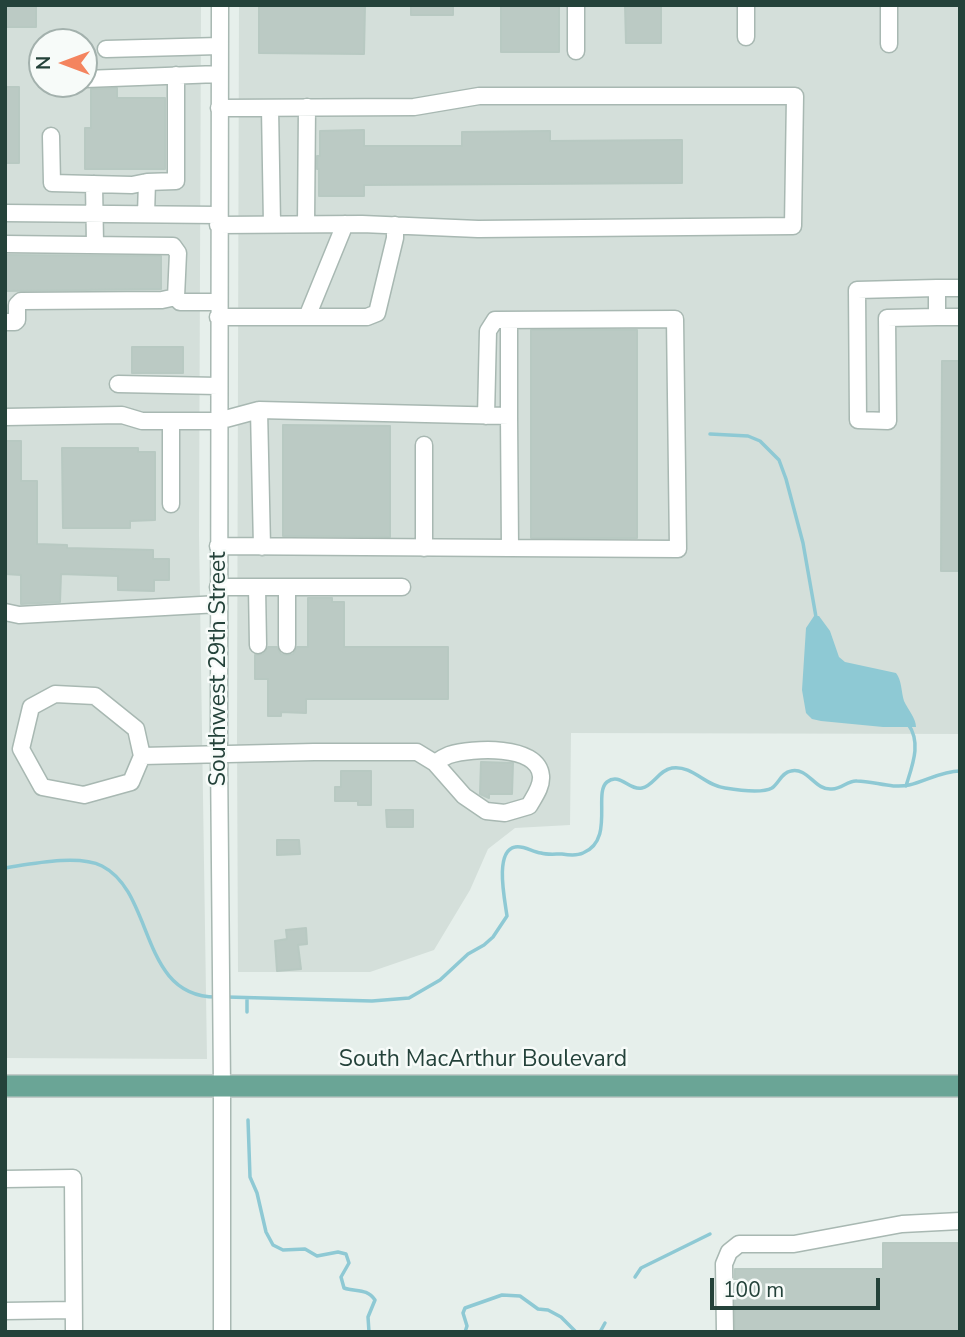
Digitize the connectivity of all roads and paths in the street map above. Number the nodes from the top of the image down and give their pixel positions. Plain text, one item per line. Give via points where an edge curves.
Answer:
1 (220, 5) edge
2 (576, 5) edge
3 (746, 5) edge
4 (889, 5) edge
5 (746, 37) dead end
6 (889, 44) dead end
7 (219, 46) junction
8 (106, 49) dead end
9 (576, 51) dead end
10 (219, 74) junction
11 (176, 75) junction
12 (98, 78) edge
13 (307, 107) junction
14 (219, 108) junction
15 (270, 108) junction
16 (51, 136) dead end
17 (146, 182) junction
18 (94, 184) junction
19 (5, 214) edge
20 (94, 214) junction
21 (146, 214) junction
22 (218, 220) junction
23 (272, 224) junction
24 (306, 224) junction
25 (345, 224) junction
26 (395, 225) junction
27 (5, 244) edge
28 (95, 244) junction
29 (937, 288) junction
30 (960, 288) edge
31 (176, 297) junction
32 (218, 309) junction
33 (307, 317) junction
34 (937, 317) junction
35 (960, 317) edge
36 (857, 318) junction
37 (887, 318) junction
38 (509, 320) junction
39 (5, 322) edge
40 (118, 384) dead end
41 (218, 386) junction
42 (259, 411) junction
43 (486, 416) junction
44 (509, 416) junction
45 (5, 417) edge
46 (171, 421) junction
47 (218, 421) junction
48 (424, 445) dead end
49 (171, 504) dead end
50 (219, 547) junction
51 (262, 547) junction
52 (424, 548) junction
53 (510, 548) junction
54 (257, 587) junction
55 (287, 587) junction
56 (402, 587) dead end
57 (219, 595) junction
58 (5, 612) edge
59 (258, 645) dead end
60 (287, 645) dead end
61 (219, 753) junction
62 (142, 756) junction
63 (435, 763) junction
64 (5, 1086) edge
65 (222, 1086) junction
66 (960, 1086) edge
67 (5, 1179) edge
68 (960, 1221) edge
69 (74, 1310) junction
70 (5, 1311) edge
71 (74, 1332) edge
72 (222, 1332) edge
73 (725, 1332) edge

1 - 7 street, Southwest 29th Street
2 - 9 street
3 - 5 street
4 - 6 street
7 - 8 street
7 - 10 street, Southwest 29th Street
10 - 11 street
10 - 14 street, Southwest 29th Street
11 - 12 street
11 - 17 street via 176,181
13 - 15 street
13 - 24 street
13 - 26 street via 414,107 479,96 795,96 793,226 478,229
14 - 15 street
14 - 22 street, Southwest 29th Street
15 - 23 street
16 - 18 street via 52,183
17 - 18 street
17 - 21 street
18 - 20 street
19 - 20 street
20 - 21 street
20 - 28 street
21 - 22 street
22 - 23 street
22 - 32 street, Southwest 29th Street
23 - 24 street
24 - 25 street
25 - 26 street
25 - 33 street
26 - 33 street via 377,313
27 - 28 street
28 - 31 street via 173,246 178,253
29 - 30 street
29 - 34 street
29 - 36 street via 857,290
31 - 32 street via 180,302
31 - 39 street via 21,301 17,320
32 - 33 street
32 - 41 street, Southwest 29th Street
34 - 35 street
34 - 37 street
36 - 37 street
36 - 37 street via 858,420 888,421
38 - 43 street via 495,320 488,331
38 - 44 street
38 - 53 street via 675,319 678,549
40 - 41 street
41 - 47 street, Southwest 29th Street
42 - 43 street
42 - 47 street
42 - 51 street
43 - 44 street
44 - 53 street
45 - 46 street via 122,415 142,421
46 - 47 street
46 - 49 street
47 - 50 street, Southwest 29th Street
48 - 52 street
50 - 51 street
50 - 57 street, Southwest 29th Street
51 - 52 street
52 - 53 street
54 - 55 street
54 - 57 street
54 - 59 street
55 - 56 street
55 - 60 street
57 - 58 street via 19,615
57 - 61 street, Southwest 29th Street
61 - 62 street
61 - 63 street via 417,752
61 - 65 street, Southwest 29th Street
62 - 62 street via 131,782 84,795 42,787 21,749 31,707 55,694 95,696 136,729
63 - 63 street via 464,796 486,811 505,813 528,806 539,788 541,776 535,762 521,754 465,753
64 - 65 main road, South MacArthur Boulevard
65 - 66 main road, South MacArthur Boulevard
65 - 72 street, Southwest 29th Street
67 - 69 street via 73,1178
68 - 73 street via 902,1223 794,1244 739,1244 724,1264
69 - 70 street
69 - 71 street

